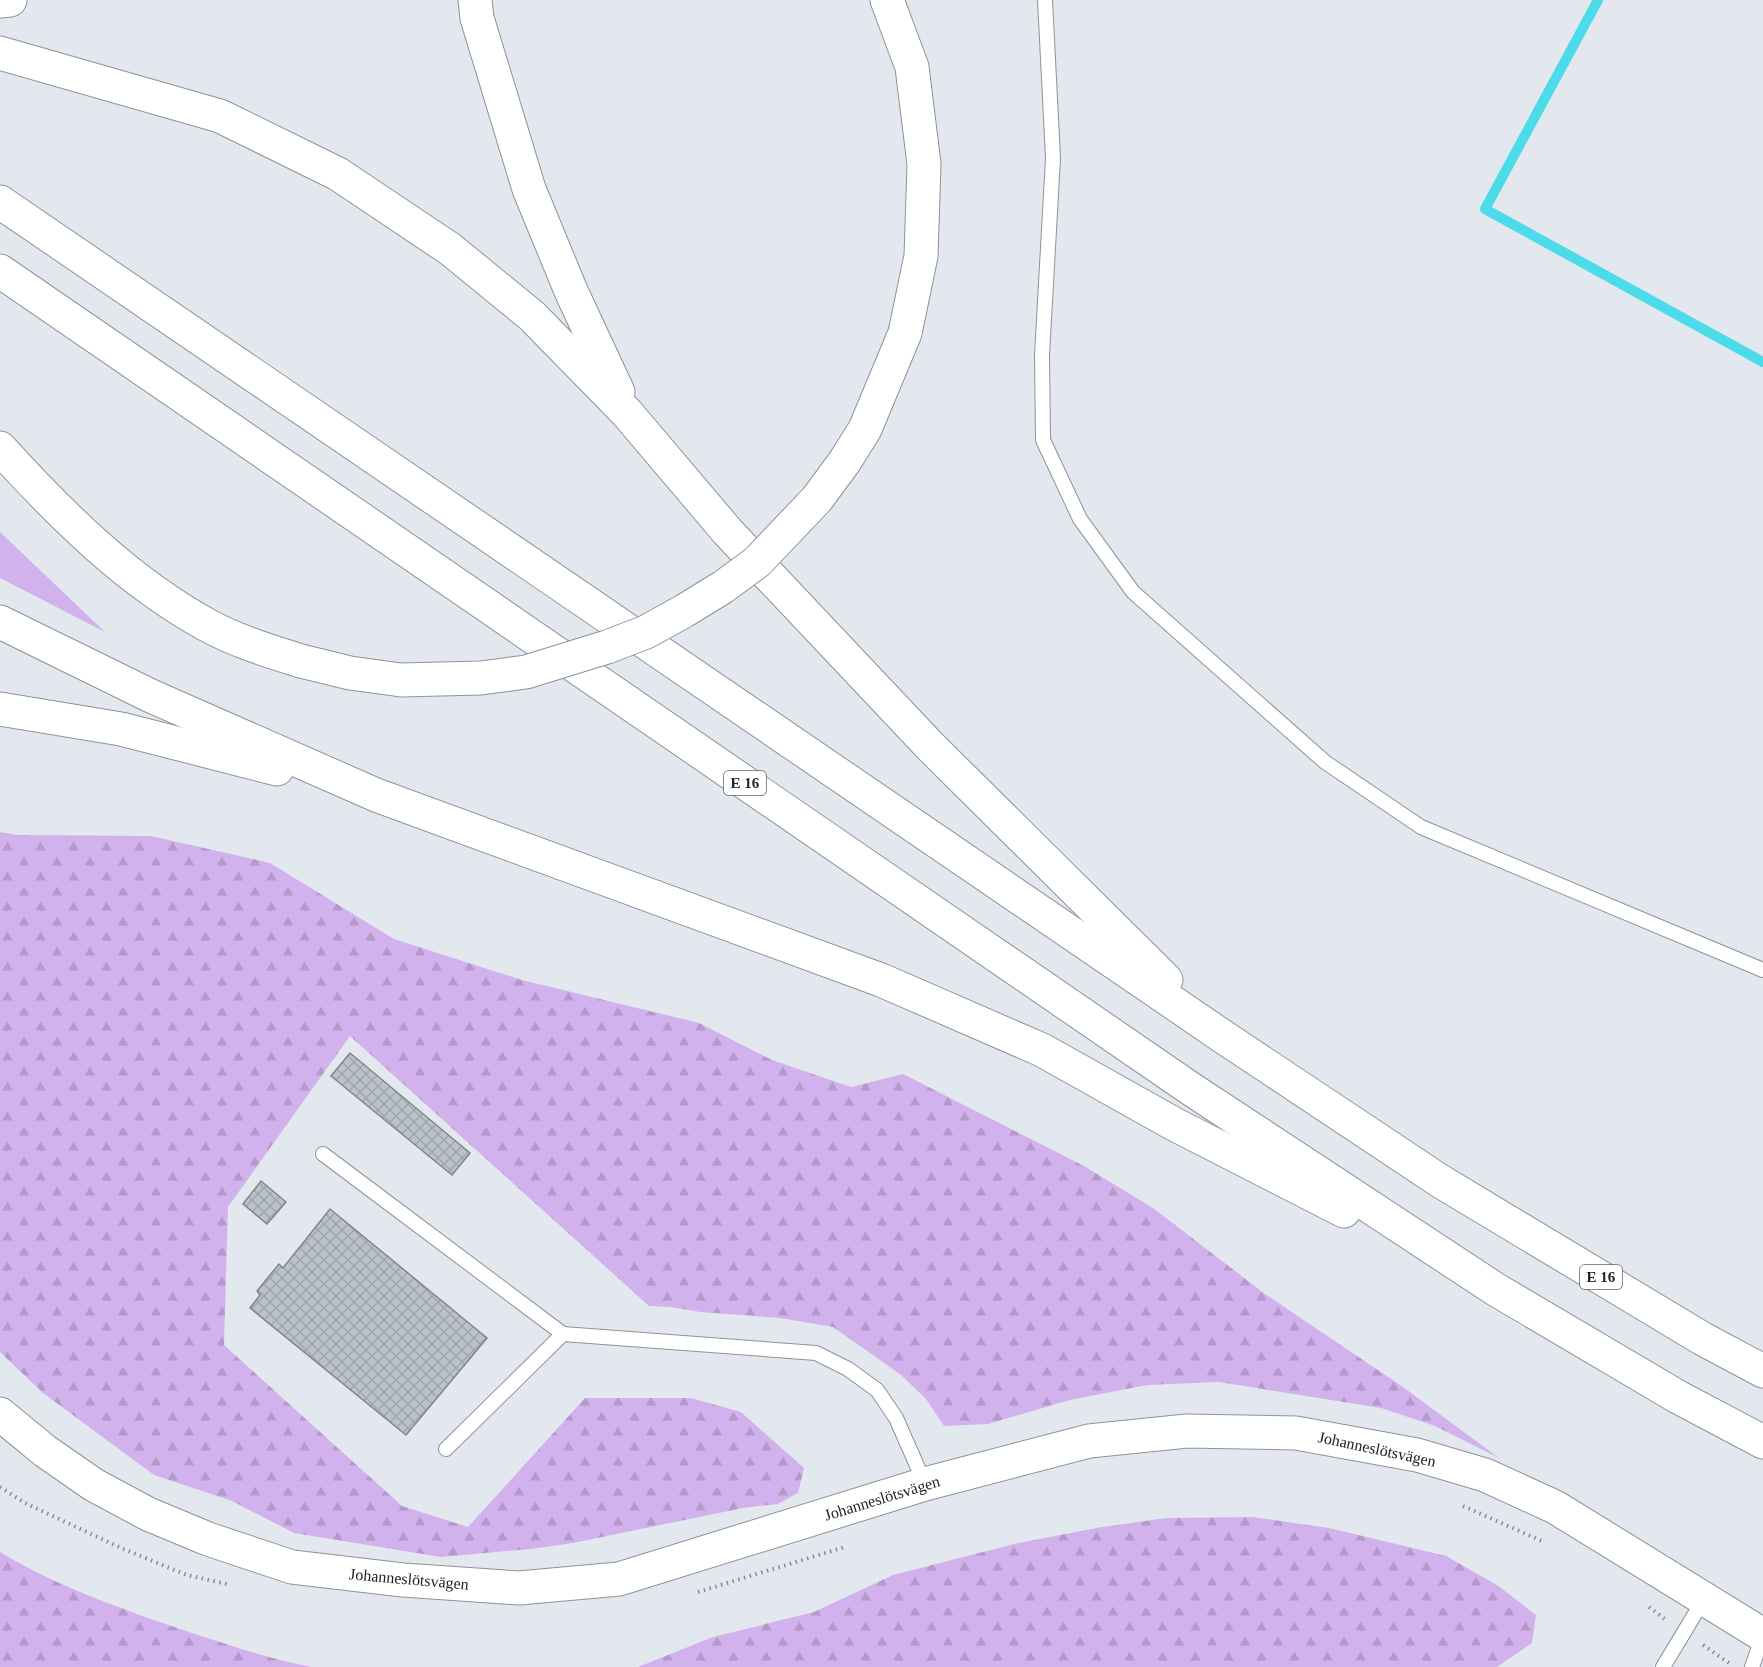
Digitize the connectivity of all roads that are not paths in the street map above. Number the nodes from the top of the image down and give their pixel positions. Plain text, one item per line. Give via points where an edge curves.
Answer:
1 (10, 0) edge
2 (475, 0) edge
3 (887, 0) edge
4 (1045, 0) edge
5 (0, 1) edge
6 (0, 53) edge
7 (0, 202) edge
8 (0, 271) edge
9 (627, 413) junction
10 (0, 448) edge
11 (0, 622) edge
12 (0, 709) edge
13 (376, 795) junction
14 (1763, 970) edge
15 (1225, 1038) junction
16 (323, 1154) dead end
17 (1495, 1289) junction
18 (563, 1334) junction
19 (1763, 1371) edge
20 (0, 1414) edge
21 (1763, 1442) edge
22 (446, 1449) dead end
23 (925, 1484) junction
24 (1704, 1599) junction
25 (1763, 1635) edge
26 (1663, 1667) edge
27 (1752, 1667) edge

1 - 5 main road
2 - 9 main road via 477,18 529,189
3 - 10 main road, bridge via 912,67 924,164 921,256 905,333 865,429 817,499 757,562 723,587 646,632 526,672 450,680 350,674 301,661 208,626 163,598 51,504
4 - 14 lane via 1053,158 1042,355 1043,440 1080,519 1133,592 1325,762 1421,827
6 - 9 main road via 220,116 338,174 450,249 532,316
7 - 15 main road, E 16
8 - 17 main road, E 16 via 1191,1089
9 - 15 main road via 727,531 922,738
11 - 13 main road via 151,696
12 - 13 main road via 121,729
13 - 17 main road via 881,980 1042,1050 1174,1124
15 - 19 main road, E 16 via 1440,1181
16 - 18 lane
17 - 21 main road, E 16 via 1678,1397
18 - 22 lane
18 - 23 lane via 816,1353 877,1390 896,1418
20 - 23 main road, Johanneslötsvägen via 94,1485 148,1514 208,1539 292,1567 403,1580 519,1588 619,1579
23 - 24 main road, Johanneslötsvägen via 1089,1441 1187,1431 1296,1433 1416,1455 1485,1475 1555,1508
24 - 25 main road, Johanneslötsvägen
24 - 26 lane
25 - 27 lane

